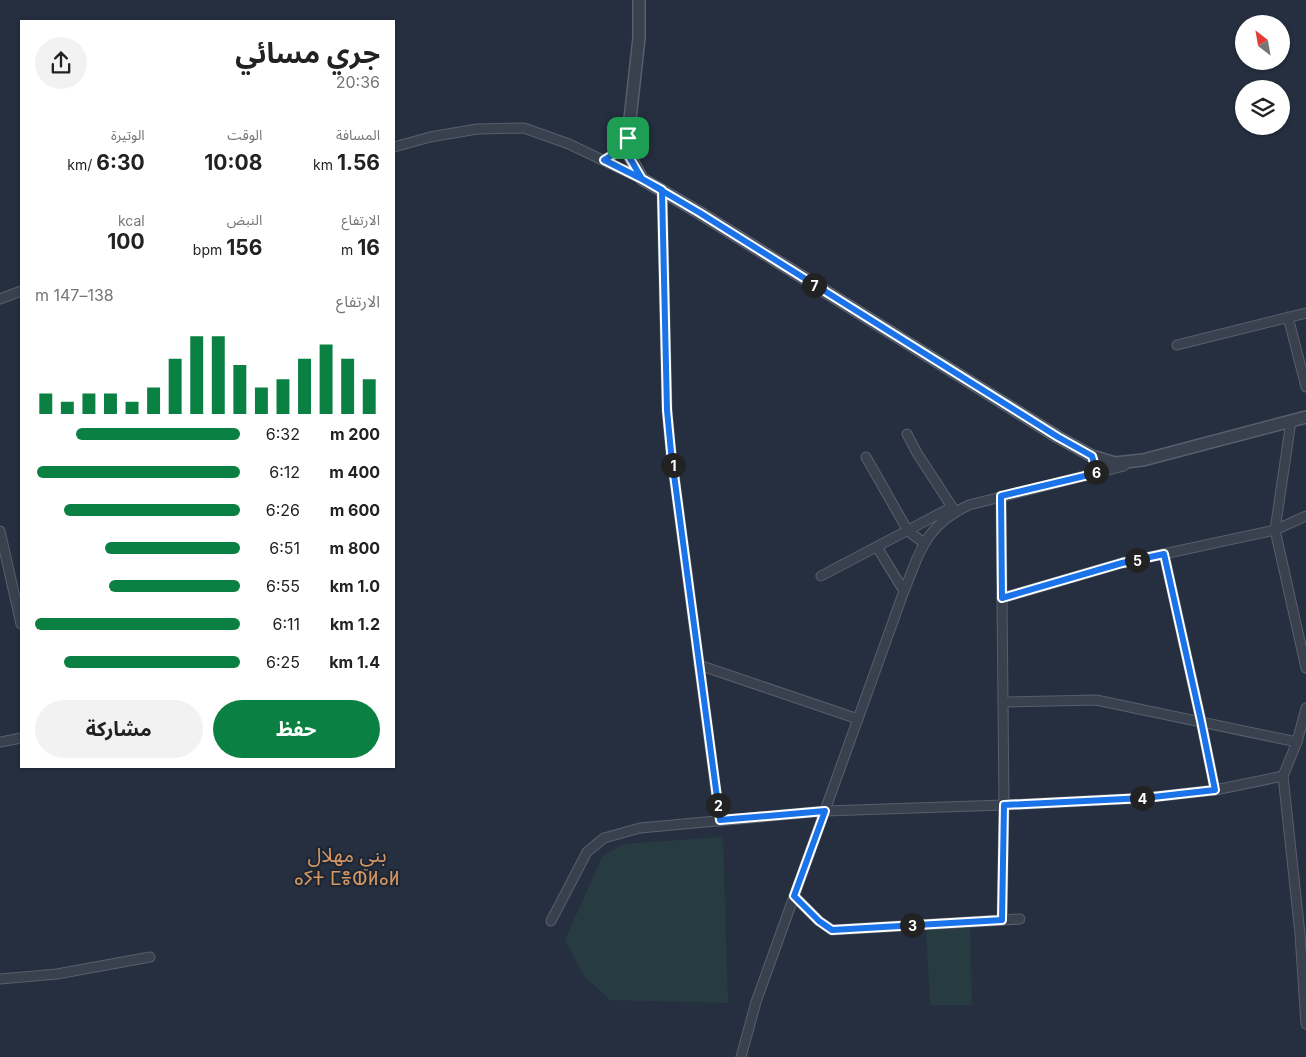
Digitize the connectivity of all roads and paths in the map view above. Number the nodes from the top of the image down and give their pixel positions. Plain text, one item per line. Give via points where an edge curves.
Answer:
1 (639, 0) edge
2 (628, 138) junction
3 (395, 147) edge
4 (604, 160) junction
5 (642, 179) junction
6 (662, 190) junction
7 (20, 291) edge
8 (0, 299) edge
9 (1306, 313) edge
10 (1288, 317) junction
11 (1177, 345) dead end
12 (1306, 387) edge
13 (1306, 417) edge
14 (1291, 421) junction
15 (907, 434) dead end
16 (1092, 456) junction
17 (866, 457) dead end
18 (1143, 460) junction
19 (1097, 473) junction
20 (1001, 496) junction
21 (953, 510) junction
22 (1306, 516) edge
23 (0, 530) edge
24 (1274, 530) junction
25 (908, 531) junction
26 (924, 543) junction
27 (877, 547) junction
28 (1164, 554) junction
29 (821, 576) dead end
30 (904, 591) junction
31 (1002, 598) junction
32 (20, 620) edge
33 (700, 665) junction
34 (1306, 668) edge
35 (1003, 702) junction
36 (1306, 708) edge
37 (858, 718) junction
38 (1201, 721) junction
39 (20, 738) edge
40 (0, 742) edge
41 (1297, 742) junction
42 (1282, 776) junction
43 (1215, 790) junction
44 (1004, 805) junction
45 (825, 811) junction
46 (720, 820) junction
47 (794, 896) junction
48 (1020, 919) dead end
49 (1002, 920) junction
50 (551, 921) dead end
51 (150, 957) dead end
52 (0, 980) edge
53 (1306, 1024) edge
54 (741, 1057) edge

1 - 2 street via 639,38
2 - 4 street via 619,151
2 - 5 street via 628,155
3 - 4 street via 477,129 524,128
4 - 5 street
5 - 6 street
6 - 16 street
6 - 33 street via 667,410
7 - 8 street
9 - 10 street
10 - 11 street
10 - 12 street
13 - 14 street
14 - 18 street
14 - 24 street
15 - 21 street
16 - 18 street via 1115,463
16 - 19 street
17 - 25 street
18 - 19 street
19 - 20 street
20 - 21 street
20 - 31 street
21 - 25 street
21 - 26 street
22 - 24 street
23 - 32 street
24 - 28 street
24 - 34 street
25 - 26 street
25 - 27 street
26 - 30 street
27 - 29 street
27 - 30 street
28 - 31 street
28 - 38 street
30 - 37 street
31 - 35 street
33 - 37 street
33 - 46 street
35 - 38 street via 1096,700
35 - 44 street
36 - 41 street
37 - 45 street
38 - 41 street
38 - 43 street
39 - 40 street
41 - 42 street
42 - 43 street
42 - 53 street via 1300,934
43 - 44 street via 1144,798
44 - 45 street
44 - 49 street
45 - 46 street
45 - 47 street
46 - 50 street via 640,828 604,838 587,852
47 - 49 street via 832,930
47 - 54 street via 756,1002
48 - 49 street
51 - 52 street via 57,974

